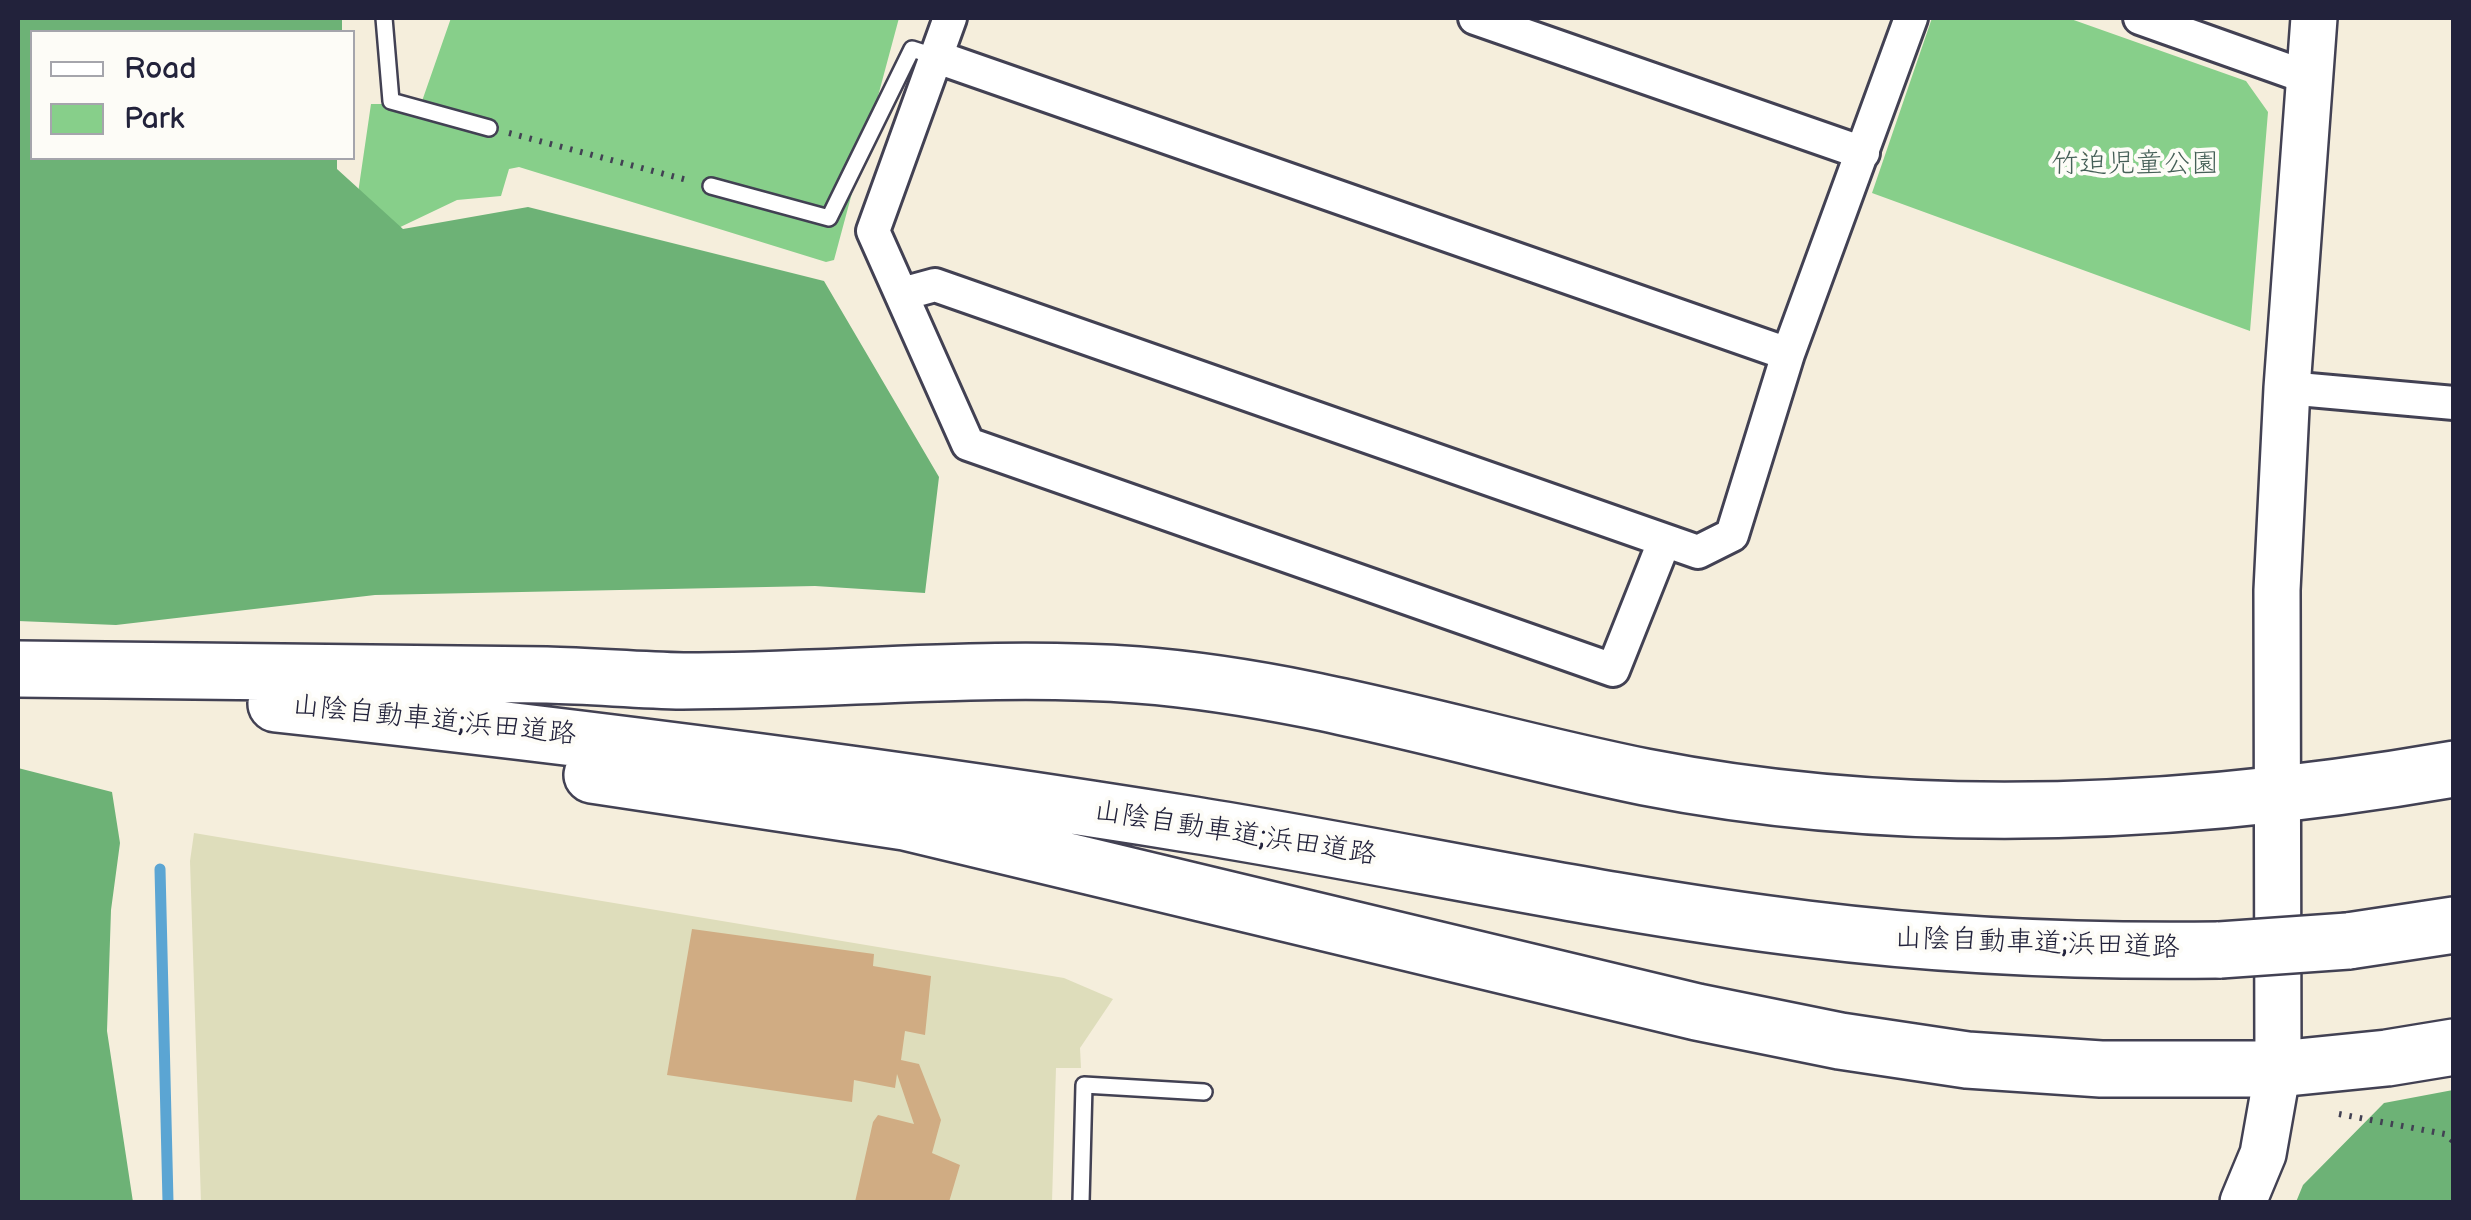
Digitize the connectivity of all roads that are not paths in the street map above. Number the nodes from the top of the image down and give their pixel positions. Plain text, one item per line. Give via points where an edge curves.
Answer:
1 (384, 18) edge
2 (950, 18) edge
3 (1475, 18) edge
4 (1912, 18) edge
5 (2140, 18) edge
6 (2314, 18) edge
7 (937, 57) junction
8 (2309, 78) junction
9 (489, 128) road end
10 (1863, 153) junction
11 (711, 186) road end
12 (902, 294) junction
13 (1788, 354) junction
14 (2287, 388) junction
15 (2454, 403) edge
16 (1664, 542) junction
17 (18, 673) edge
18 (393, 716) junction
19 (2454, 770) edge
20 (2275, 797) junction
21 (2454, 925) edge
22 (2454, 1048) edge
23 (2278, 1068) junction
24 (1204, 1092) dead end
25 (1081, 1202) edge
26 (2243, 1202) edge

1 - 9 lane via 391,101
2 - 7 street
3 - 10 street
4 - 10 street
5 - 8 street
6 - 8 street
7 - 11 lane via 912,49 828,218
7 - 12 street via 873,231
7 - 13 street
8 - 14 street
10 - 13 street
12 - 16 street via 935,284
12 - 16 street via 968,444 1613,670
13 - 16 street via 1732,535 1698,552
14 - 15 street
14 - 20 street
17 - 18 highway, 山陰自動車道;浜田道路
17 - 20 highway via 680,681 1048,670 1237,688 1649,778 1786,797 2065,810
18 - 21 highway, 山陰自動車道;浜田道路, bridge via 913,782 1804,929 1949,944 2220,950
18 - 23 highway via 548,768 905,822 1840,1041 2100,1070
19 - 20 highway
20 - 23 street
22 - 23 highway
23 - 26 street via 2263,1154
24 - 25 lane via 1084,1086

